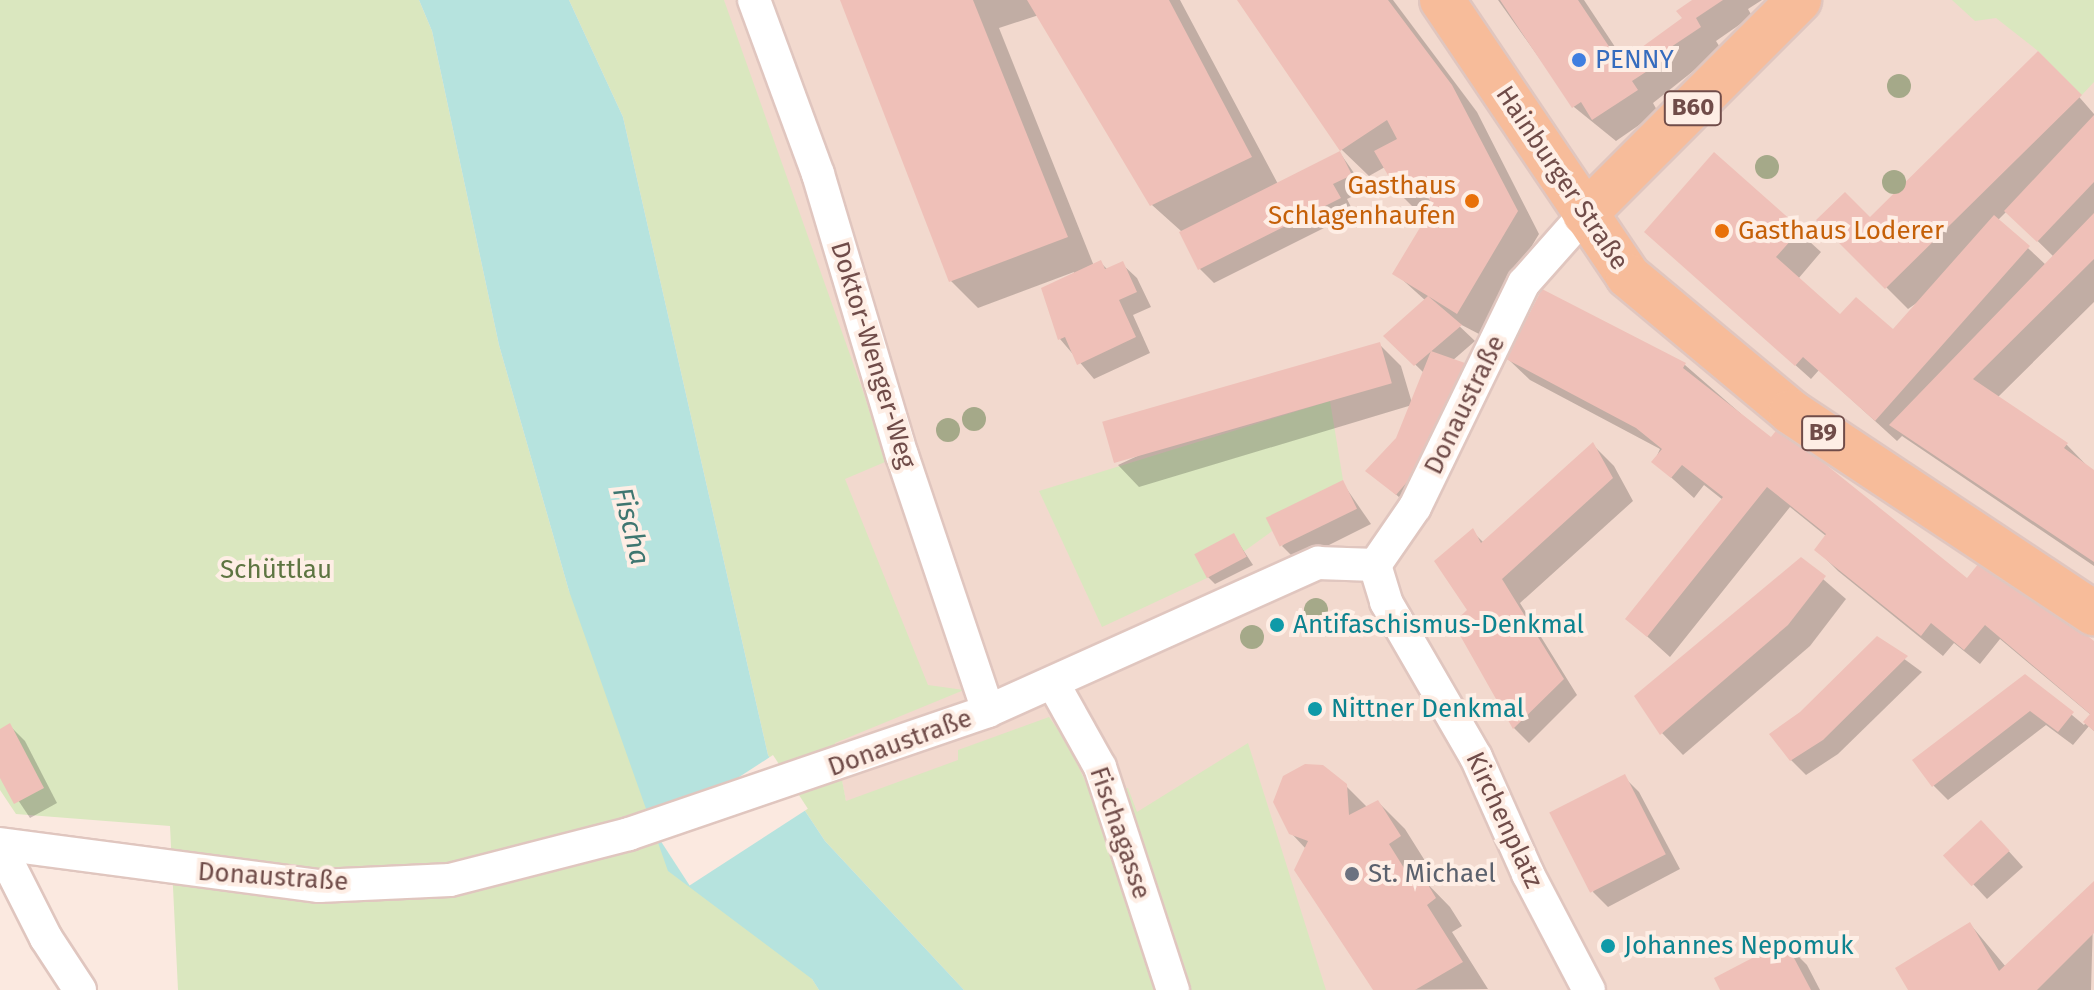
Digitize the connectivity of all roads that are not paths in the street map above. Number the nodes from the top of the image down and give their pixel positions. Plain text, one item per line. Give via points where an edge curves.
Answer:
1 (754, 0) edge
2 (1442, 0) edge
3 (1799, 0) edge
4 (1585, 214) junction
5 (1375, 565) junction
6 (2094, 613) edge
7 (1053, 683) junction
8 (988, 711) junction
9 (0, 845) edge
10 (80, 990) edge
11 (1173, 990) edge
12 (1589, 990) edge

1 - 8 street, Doktor-Wenger-Weg via 818,174 902,455
2 - 4 main road, Hainburger Straße / B9
3 - 4 main road, B60
4 - 5 street, Donaustraße via 1524,283 1415,507
4 - 6 main road, Hainburger Straße / B9 via 1628,276 1791,412
5 - 7 street, Donaustraße via 1318,563
5 - 12 street, Kirchenplatz via 1386,602 1476,757 1528,874
7 - 8 street, Donaustraße
7 - 11 street, Fischagasse via 1100,767
8 - 9 street, Donaustraße via 805,778 629,834 450,880 319,886
9 - 10 street via 46,938

